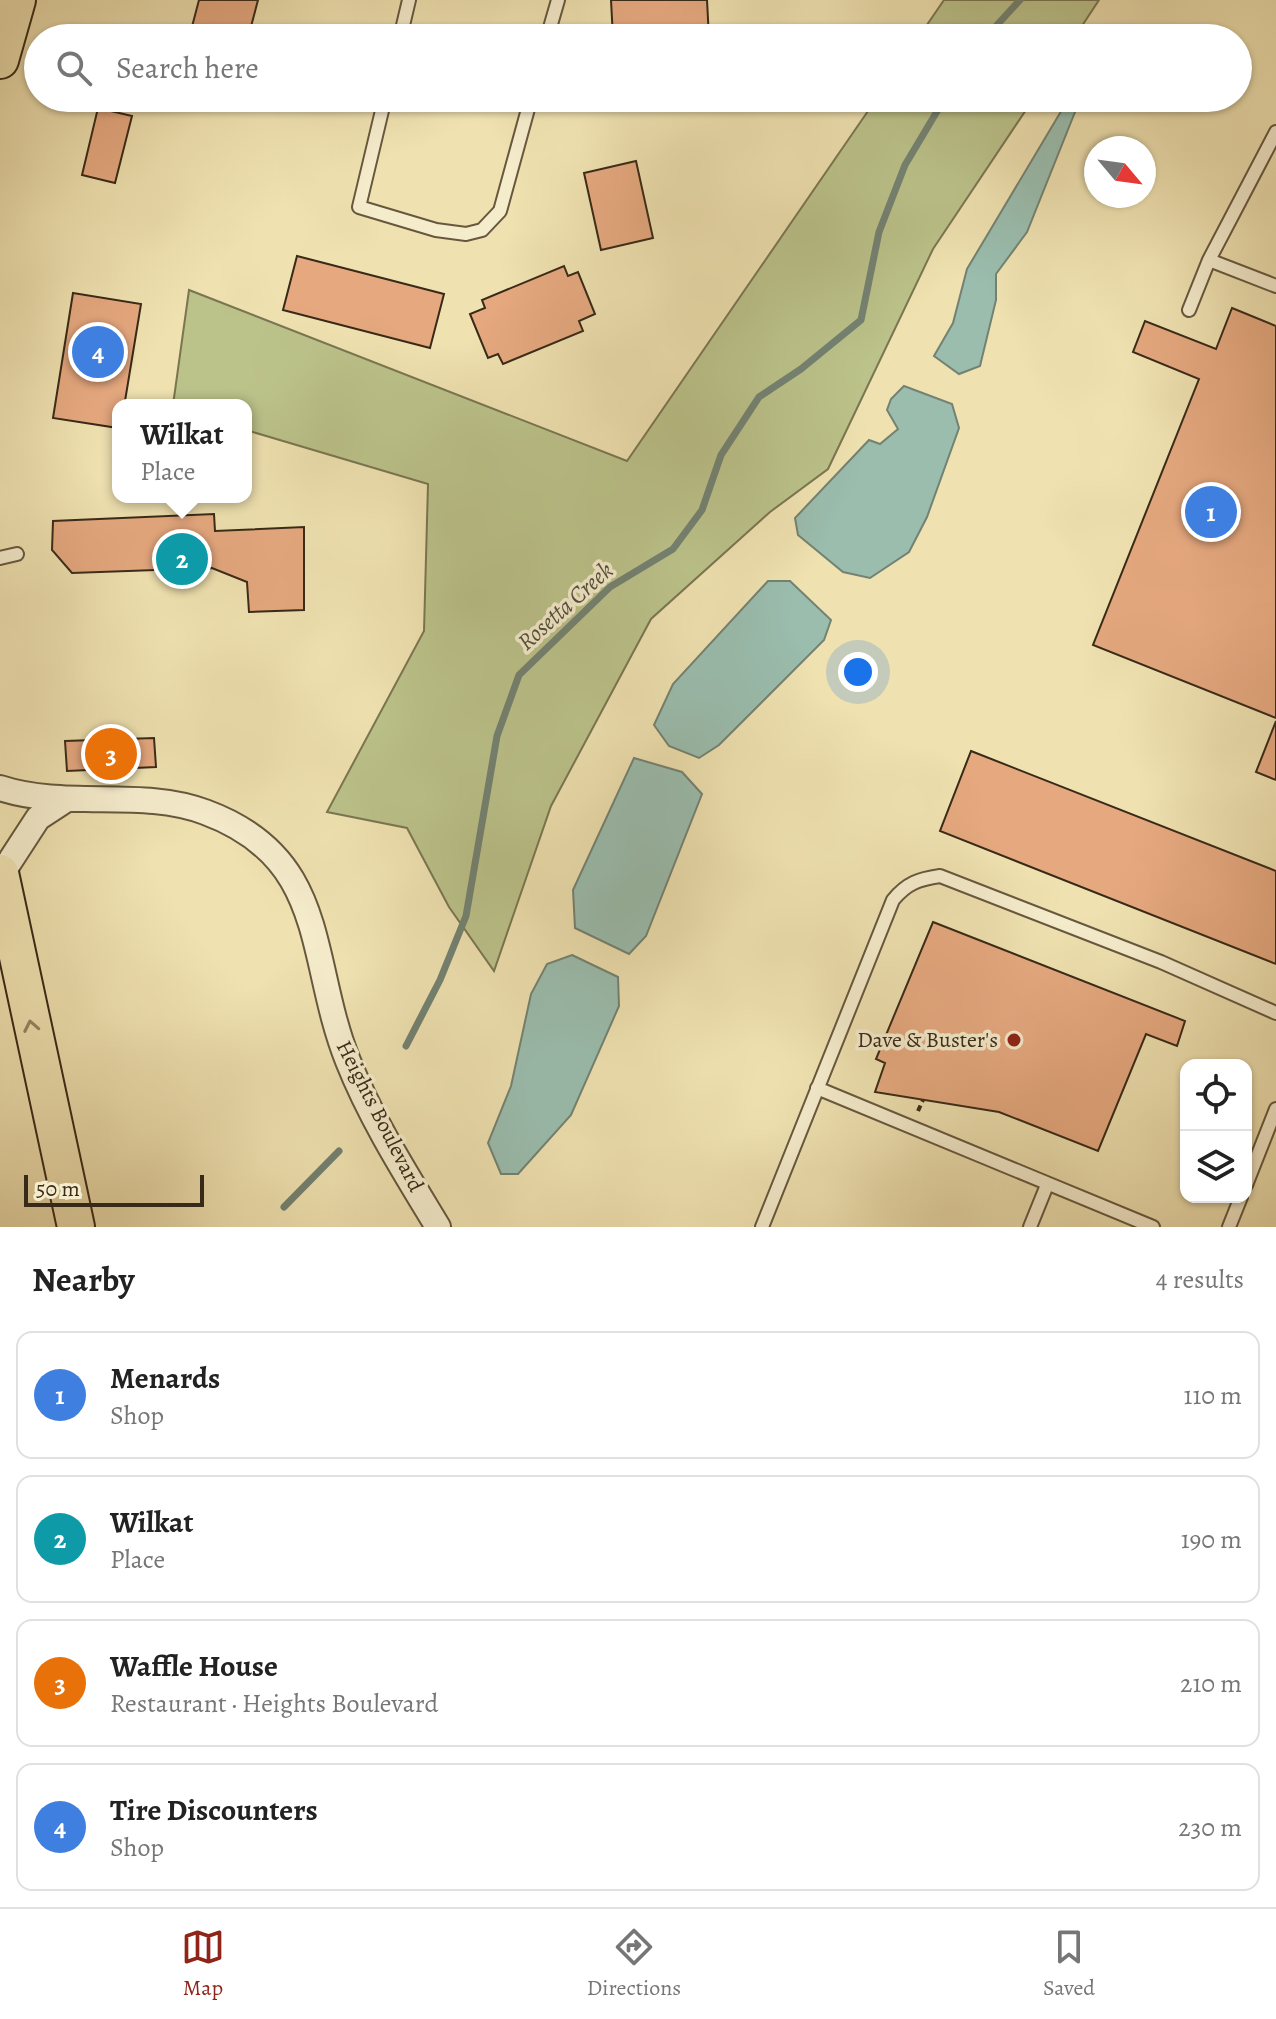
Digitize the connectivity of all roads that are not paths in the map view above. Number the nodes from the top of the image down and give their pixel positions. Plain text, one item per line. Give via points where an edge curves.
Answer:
1 (17, 0) edge
2 (409, 0) edge
3 (558, 0) edge
4 (403, 24) edge
5 (551, 24) edge
6 (0, 60) edge
7 (382, 112) edge
8 (527, 112) edge
9 (1276, 132) edge
10 (1209, 260) junction
11 (1276, 286) edge
12 (1189, 310) dead end
13 (17, 554) dead end
14 (0, 558) edge
15 (0, 788) edge
16 (64, 801) junction
17 (1, 874) edge
18 (1276, 1013) edge
19 (817, 1088) junction
20 (1276, 1109) edge
21 (1252, 1170) edge
22 (1047, 1185) junction
23 (1239, 1203) edge
24 (76, 1227) edge
25 (438, 1227) edge
26 (762, 1227) edge
27 (1030, 1227) edge
28 (1153, 1227) edge
29 (1229, 1227) edge

1 - 6 main road
2 - 4 lane
3 - 5 lane
7 - 8 lane via 359,207 466,234 482,230 500,211
9 - 10 lane
10 - 11 lane
10 - 12 lane
13 - 14 lane
15 - 16 street, Heights Boulevard
16 - 17 street via 38,818
16 - 25 street, Heights Boulevard via 172,804 203,811 230,823 278,858 306,903 349,1064
24 -> 17 main road
18 - 19 lane via 940,876 920,879 903,887 893,900
19 - 22 lane
19 - 26 lane
20 - 21 lane
22 - 27 lane
22 - 28 lane
23 - 29 lane

